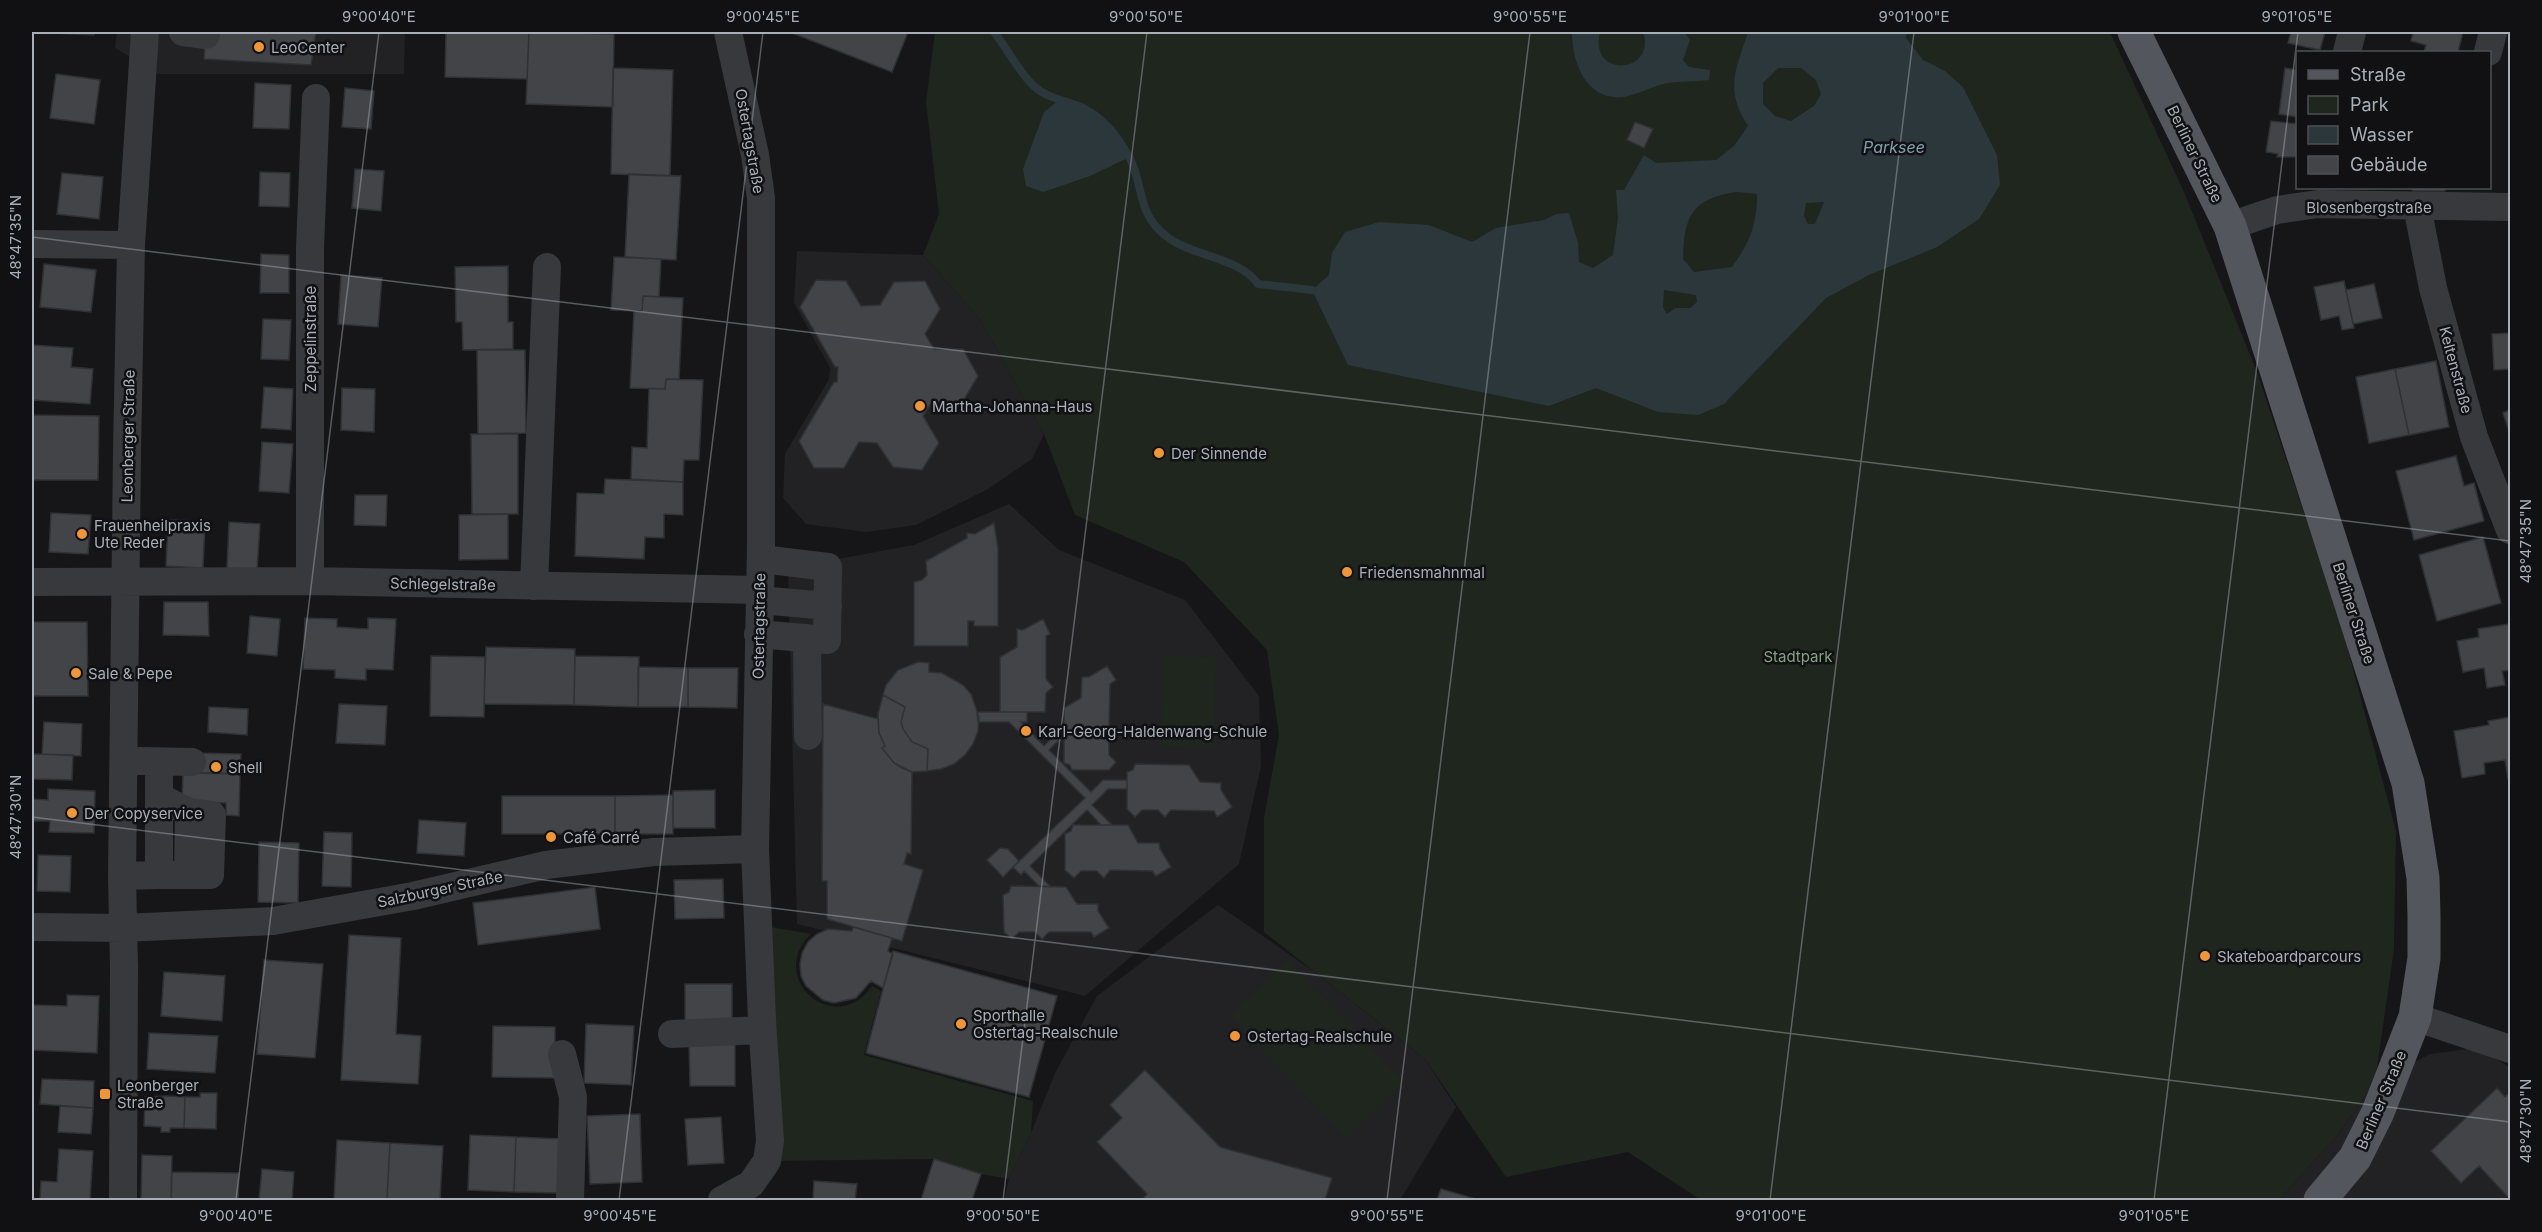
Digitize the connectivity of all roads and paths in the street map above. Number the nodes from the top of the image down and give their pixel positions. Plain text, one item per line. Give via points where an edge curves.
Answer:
1 (145, 32) edge
2 (728, 32) edge
3 (2134, 32) edge
4 (2352, 32) edge
5 (2493, 32) edge
6 (2347, 51) edge
7 (2488, 51) edge
8 (316, 98) dead end
9 (2319, 196) edge
10 (2466, 197) edge
11 (2417, 206) junction
12 (2511, 207) edge
13 (2230, 226) junction
14 (32, 244) edge
15 (131, 245) junction
16 (547, 267) dead end
17 (2511, 530) edge
18 (761, 559) junction
19 (127, 581) junction
20 (310, 581) junction
21 (32, 582) edge
22 (534, 586) junction
23 (759, 595) junction
24 (828, 606) junction
25 (758, 634) junction
26 (807, 638) junction
27 (808, 735) dead end
28 (123, 761) junction
29 (159, 762) junction
30 (192, 762) dead end
31 (159, 797) junction
32 (755, 849) junction
33 (159, 875) junction
34 (122, 876) junction
35 (32, 927) edge
36 (124, 928) junction
37 (2415, 1017) junction
38 (762, 1030) junction
39 (672, 1034) dead end
40 (2511, 1049) edge
41 (562, 1054) dead end
42 (123, 1200) edge
43 (570, 1200) edge
44 (720, 1200) edge
45 (2320, 1200) edge

1 - 15 street, Leonberger Straße
2 - 18 street, Ostertagstraße via 761,198
3 - 13 main road, Berliner Straße
4 - 6 street
5 - 7 street
8 - 20 street, Zeppelinstraße via 310,248
9 - 11 street, Blosenbergstraße
9 - 13 street, Blosenbergstraße
10 - 11 street, Blosenbergstraße
10 - 12 street, Blosenbergstraße
11 - 17 street, Keltenstraße via 2433,288 2474,437
13 - 37 main road, Berliner Straße via 2408,783 2423,878 2422,980
14 - 15 street
15 - 19 street, Leonberger Straße
16 - 22 street
18 - 23 street, Ostertagstraße
18 - 24 street via 828,567
19 - 20 street, Schlegelstraße
19 - 21 street, Schlegelstraße
19 - 28 street, Leonberger Straße
20 - 22 street, Schlegelstraße
22 - 23 street, Schlegelstraße
23 - 24 street, Schlegelstraße
23 - 25 street, Ostertagstraße
24 - 26 street via 827,640
25 - 26 street
25 - 32 street, Ostertagstraße
26 - 27 street
28 - 29 street
28 - 34 street, Leonberger Straße
29 - 30 street
29 - 31 street
31 - 33 street
31 - 33 street via 189,812 212,815 210,875
32 - 36 street, Salzburger Straße via 654,852 546,865 413,896 273,921
32 - 38 street, Ostertagstraße
33 - 34 street
34 - 36 street, Leonberger Straße
35 - 36 street, Salzburger Straße
36 - 42 street, Leonberger Straße
37 - 40 street
37 - 45 main road, Berliner Straße via 2378,1112 2355,1158
38 - 39 street
38 - 44 street, Ostertagstraße via 770,1141 766,1161 750,1184
41 - 43 street via 573,1097

